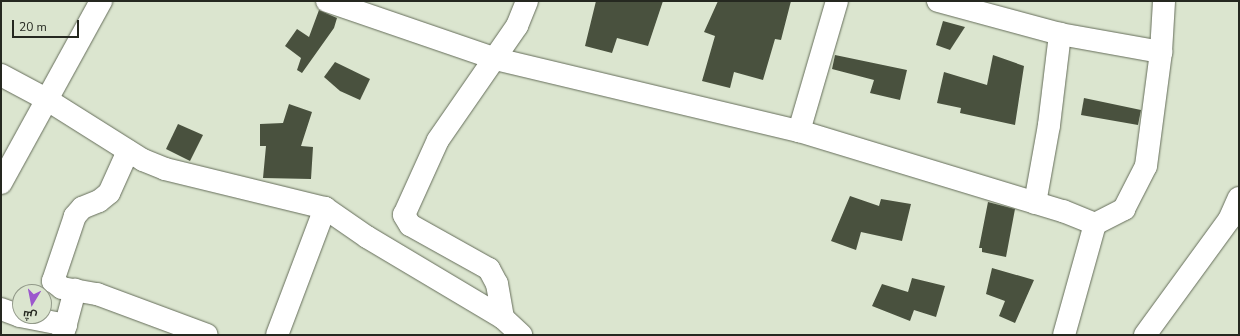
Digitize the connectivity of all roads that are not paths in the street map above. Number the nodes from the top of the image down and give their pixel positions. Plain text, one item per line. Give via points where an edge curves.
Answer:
1 (101, 1) edge
2 (327, 1) edge
3 (527, 1) edge
4 (837, 1) edge
5 (938, 1) edge
6 (1164, 1) edge
7 (1060, 34) junction
8 (1161, 52) junction
9 (496, 59) junction
10 (1, 75) edge
11 (46, 99) junction
12 (799, 131) junction
13 (128, 151) junction
14 (1, 183) edge
15 (1239, 198) edge
16 (1035, 203) junction
17 (325, 208) junction
18 (1095, 224) junction
19 (75, 290) junction
20 (1, 309) edge
21 (12, 313) edge
22 (504, 318) junction
23 (45, 324) edge
24 (64, 330) edge
25 (207, 335) edge
26 (277, 335) edge
27 (521, 335) edge
28 (1064, 335) edge
29 (1145, 335) edge

1 - 11 street
2 - 9 street
3 - 9 street via 517,26
4 - 12 street
5 - 7 street
6 - 8 street
7 - 8 street
7 - 16 street via 1049,125
8 - 18 street via 1146,166 1124,209
9 - 12 street
9 - 22 street via 438,140 404,215 410,225 489,269 496,284
10 - 11 street
11 - 13 street
11 - 14 street
12 - 16 street
13 - 17 street via 165,169
13 - 19 street via 109,193 82,208 70,225 53,281 62,288
15 - 29 street via 1229,220
16 - 18 street
17 - 22 street via 367,237
17 - 26 street
18 - 28 street
19 - 24 street
19 - 25 street via 97,294
20 - 21 street
22 - 27 street
23 - 24 street

